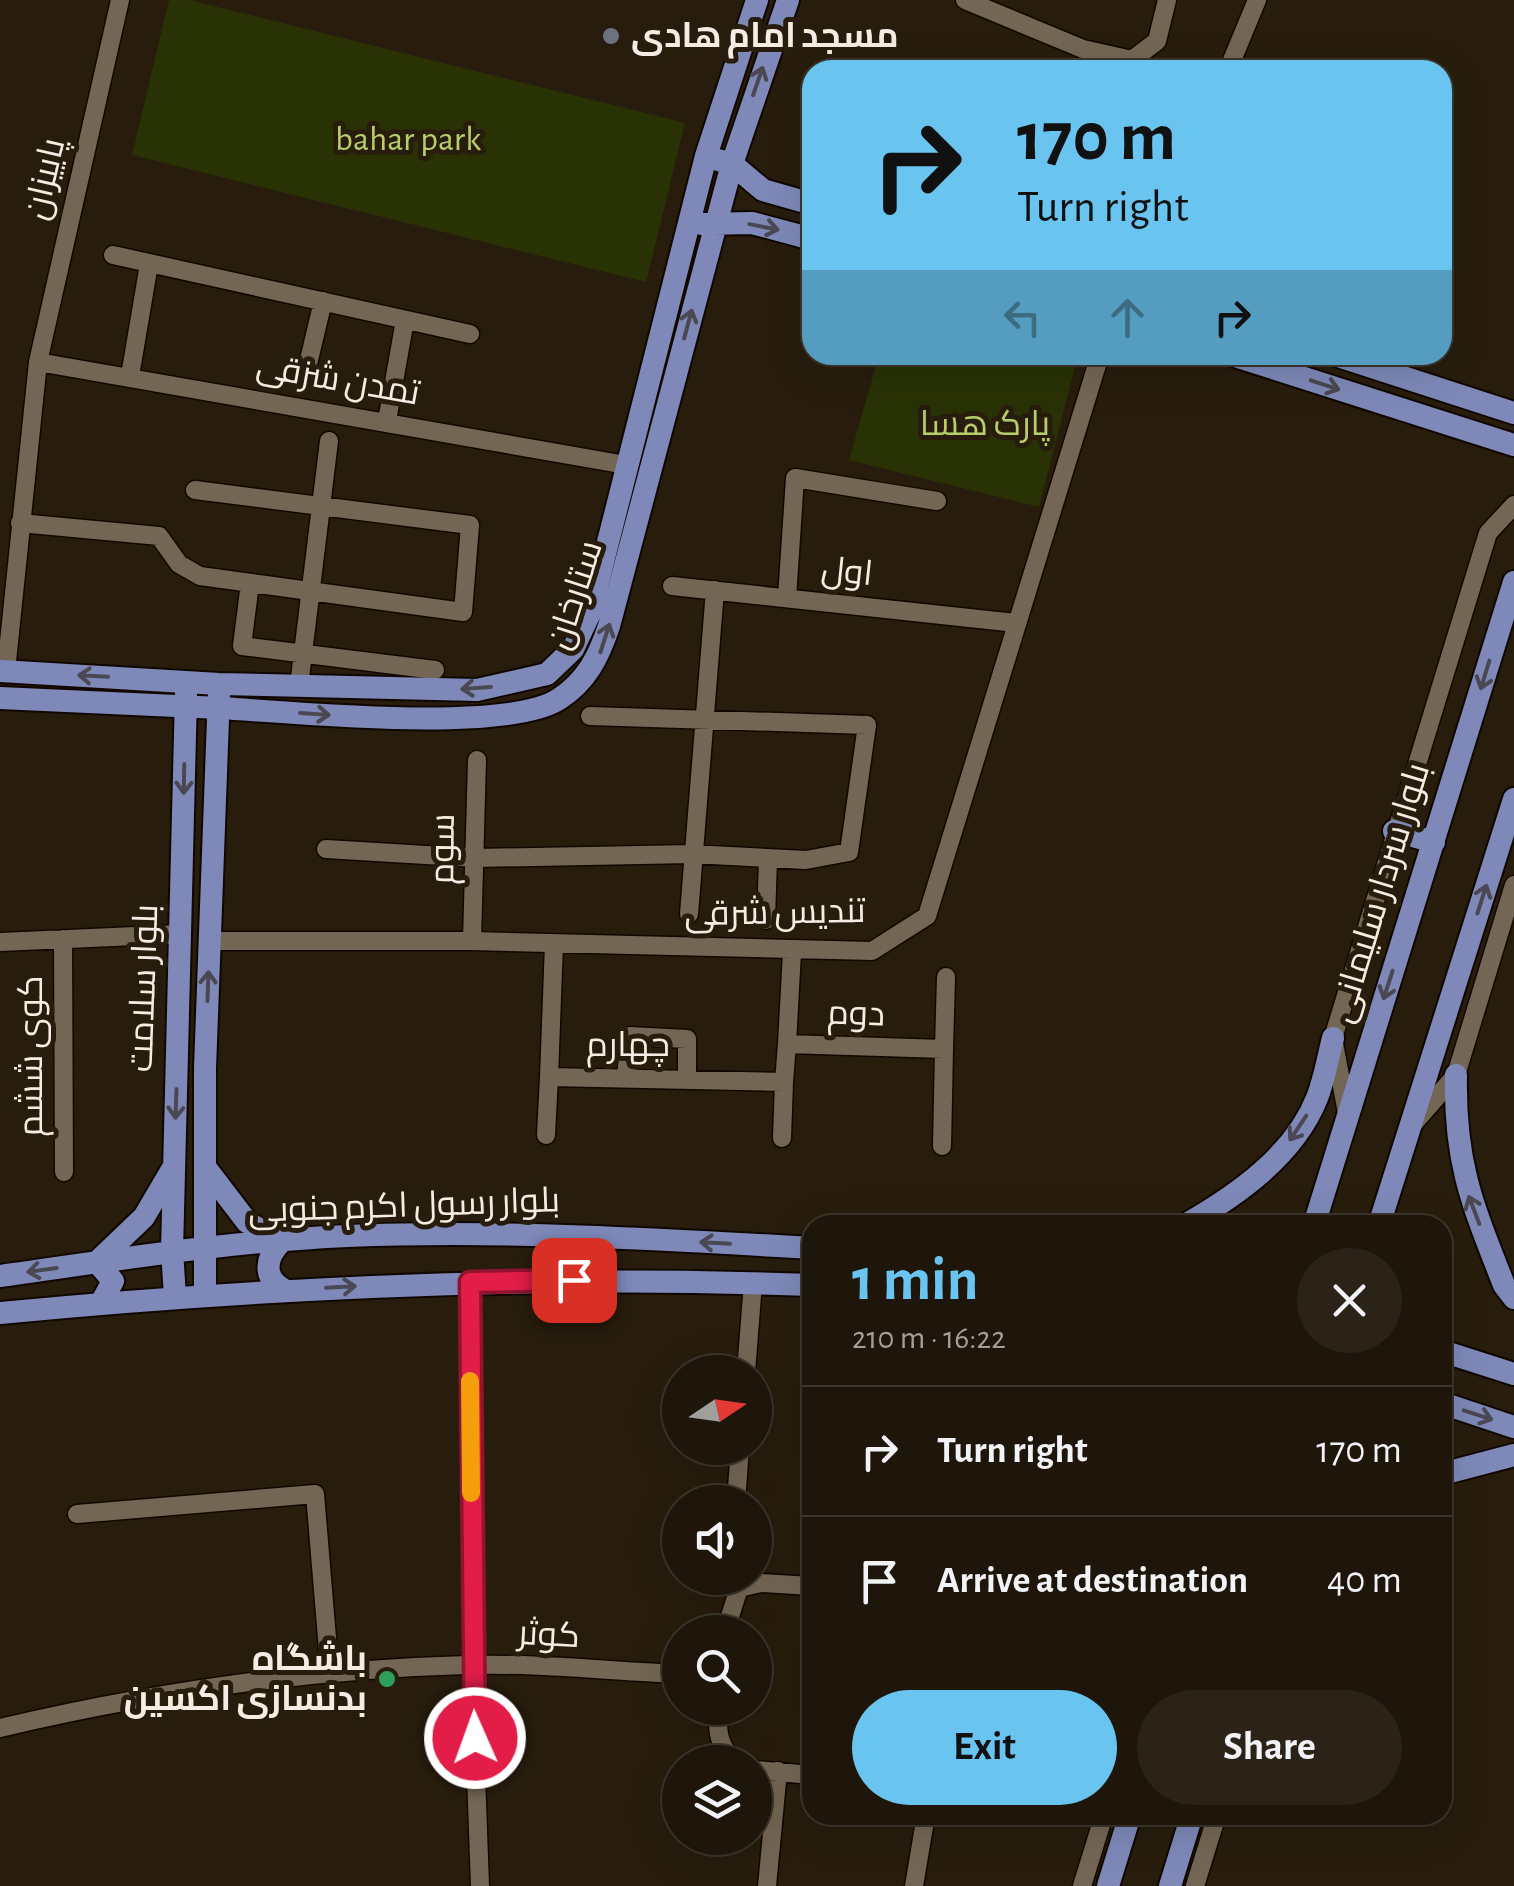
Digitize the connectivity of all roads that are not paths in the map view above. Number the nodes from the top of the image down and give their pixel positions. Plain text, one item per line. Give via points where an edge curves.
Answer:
1 (120, 0) edge
2 (757, 0) edge
3 (788, 0) edge
4 (966, 0) edge
5 (1167, 0) edge
6 (1257, 0) edge
7 (986, 3) edge
8 (1232, 60) edge
9 (706, 156) junction
10 (732, 164) junction
11 (802, 201) edge
12 (688, 221) junction
13 (714, 227) junction
14 (802, 236) edge
15 (113, 255) dead end
16 (149, 264) junction
17 (323, 302) junction
18 (406, 320) junction
19 (470, 334) dead end
20 (38, 362) junction
21 (1097, 365) edge
22 (1263, 365) edge
23 (1365, 365) edge
24 (130, 376) junction
25 (304, 381) dead end
26 (1514, 414) edge
27 (387, 421) junction
28 (329, 441) dead end
29 (1514, 445) edge
30 (626, 465) junction
31 (194, 490) dead end
32 (937, 501) dead end
33 (322, 504) junction
34 (1514, 505) edge
35 (20, 523) junction
36 (1514, 582) edge
37 (250, 583) junction
38 (672, 586) dead end
39 (715, 590) junction
40 (311, 591) junction
41 (787, 598) junction
42 (1016, 623) junction
43 (304, 654) junction
44 (435, 670) dead end
45 (3, 671) edge
46 (187, 682) junction
47 (220, 684) junction
48 (300, 686) junction
49 (0, 698) edge
50 (186, 706) junction
51 (218, 708) junction
52 (590, 716) dead end
53 (703, 721) junction
54 (477, 760) dead end
55 (1514, 799) edge
56 (1394, 831) junction
57 (1434, 842) junction
58 (326, 849) dead end
59 (692, 854) junction
60 (1505, 857) edge
61 (476, 858) junction
62 (768, 858) junction
63 (1514, 885) edge
64 (688, 914) dead end
65 (766, 920) dead end
66 (181, 934) junction
67 (63, 939) junction
68 (472, 940) junction
69 (210, 941) junction
70 (0, 942) edge
71 (554, 944) junction
72 (792, 952) junction
73 (946, 977) dead end
74 (1333, 1038) junction
75 (787, 1044) junction
76 (944, 1050) junction
77 (1456, 1075) junction
78 (549, 1077) junction
79 (626, 1077) junction
80 (687, 1078) junction
81 (784, 1082) junction
82 (1347, 1113) junction
83 (1410, 1128) junction
84 (546, 1135) dead end
85 (782, 1138) dead end
86 (942, 1146) dead end
87 (174, 1166) junction
88 (204, 1166) junction
89 (64, 1172) dead end
90 (1203, 1215) edge
91 (1317, 1215) edge
92 (1382, 1215) edge
93 (281, 1242) junction
94 (802, 1247) edge
95 (204, 1248) junction
96 (172, 1251) junction
97 (97, 1262) junction
98 (0, 1276) edge
99 (470, 1282) junction
100 (753, 1283) junction
101 (802, 1285) edge
102 (283, 1289) junction
103 (206, 1293) junction
104 (174, 1296) junction
105 (1514, 1298) edge
106 (101, 1303) junction
107 (0, 1312) edge
108 (1452, 1354) edge
109 (747, 1355) edge
110 (1514, 1374) edge
111 (1452, 1406) edge
112 (1514, 1427) edge
113 (1514, 1454) edge
114 (1452, 1471) edge
115 (77, 1514) dead end
116 (772, 1584) edge
117 (802, 1585) edge
118 (472, 1664) junction
119 (662, 1673) edge
120 (330, 1674) junction
121 (0, 1728) edge
122 (772, 1771) edge
123 (778, 1772) junction
124 (802, 1773) edge
125 (924, 1825) edge
126 (1101, 1825) edge
127 (1127, 1825) edge
128 (1189, 1825) edge
129 (1214, 1825) edge
130 (480, 1886) edge
131 (767, 1886) edge
132 (914, 1886) edge
133 (1082, 1886) edge
134 (1108, 1886) edge
135 (1170, 1886) edge
136 (1195, 1886) edge

1 - 20 street, پاییزان
2 - 9 main road, ستارخان
10 -> 3 main road, ستارخان
4 - 7 street
5 - 7 street via 1157,42 1132,60 1083,49
6 - 8 street
9 - 10 main road
9 - 12 main road, ستارخان
10 - 11 main road via 763,190
10 - 13 main road, ستارخان
12 - 13 main road
12 - 30 main road, ستارخان
13 -> 14 main road via 752,223
51 -> 13 main road, ستارخان via 504,716 558,701 581,681 609,626
15 - 16 street
16 - 17 street
16 - 24 street
17 - 18 street
17 - 25 street
18 - 19 street
18 - 27 street
20 - 24 street, تمدن شزقی
20 - 35 street, پاییزان
21 - 42 street, تندیس شرقی
22 -> 29 main road
23 - 26 main road
24 - 27 street, تمدن شزقی
27 - 30 street, تمدن شزقی
28 - 33 street
30 -> 48 main road, ستارخان via 590,613 573,649 546,674 477,690
31 - 33 street
32 - 41 street via 795,478
33 - 40 street
33 - 40 street via 470,525 464,610
34 - 56 street via 1488,533
35 - 37 street via 159,536 180,564 200,576
35 - 45 street, پاییزان
36 -> 57 main road, بلوار سردار سلیمانی
37 - 40 street
37 - 43 street via 242,646
38 - 39 street, اول
39 - 41 street, اول
39 - 53 street
40 - 43 street
41 - 42 street, اول
42 - 72 street, تندیس شرقی via 927,916 872,951
43 - 44 street
43 - 48 street
46 -> 45 main road
46 - 47 main road, ستارخان
46 - 50 main road, بلوار سلامت
47 - 48 main road, ستارخان
47 - 51 main road, بلوار سلامت
49 - 50 main road
50 - 51 main road, ستارخان
50 -> 66 main road, بلوار سلامت
51 - 69 main road, بلوار سلامت
52 - 53 street
53 - 59 street
53 - 62 street via 868,725 849,852
54 - 61 street, سوم
55 - 60 main road
56 - 57 main road
56 - 74 street
57 -> 82 main road, بلوار سردار سلیمانی
58 - 61 street
59 - 61 street
59 - 62 street
59 - 64 street
83 -> 60 main road
61 - 68 street, سوم
62 - 65 street
63 - 77 street
66 - 67 street
66 -> 87 main road, بلوار سلامت
67 - 70 street
67 - 89 street, کوی ششم
68 - 69 street, تندیس شرقی
68 - 71 street, تندیس شرقی
88 -> 69 main road, بلوار سلامت
71 - 72 street, تندیس شرقی
71 - 78 street, چهارم
72 - 75 street, دوم
73 - 76 street
74 - 82 street
74 -> 90 main road via 1316,1099 1294,1137 1234,1198
75 - 76 street, دوم
75 - 81 street
76 - 86 street
77 - 83 street
105 -> 77 main road via 1464,1183
78 - 79 street, چهارم
78 - 84 street
79 - 80 street, چهارم
79 - 80 street via 630,1036 687,1038
80 - 81 street, چهارم
81 - 85 street
82 - 91 main road, بلوار سردار سلیمانی
83 - 92 main road
87 - 88 main road
87 - 96 main road, بلوار سلامت
87 - 97 main road via 144,1217
88 - 93 main road via 247,1222
88 - 95 main road, بلوار سلامت
94 -> 93 main road, بلوار رسول اکرم جنوبی via 556,1235
93 - 95 main road, بلوار رسول اکرم جنوبی
93 - 102 main road via 268,1267
95 - 96 main road, بلوار رسول اکرم جنوبی
95 - 103 main road, بلوار سلامت
96 - 97 main road, بلوار رسول اکرم جنوبی
96 - 104 main road, بلوار سلامت
97 -> 98 main road, بلوار رسول اکرم جنوبی
97 - 106 main road via 113,1281
99 - 100 main road
102 -> 99 main road
99 - 118 street
100 - 101 main road
100 - 109 street
102 - 103 main road
103 - 104 main road
104 - 106 main road
106 - 107 main road
108 - 110 main road
111 -> 112 main road
113 - 114 main road
115 - 120 street via 315,1494
116 - 117 street
118 - 119 street, کوثر
118 - 120 street, کوثر
118 - 130 street
120 - 121 street, کوثر via 157,1693
122 - 123 street
123 - 124 street
123 - 131 street
125 - 132 street
126 - 133 street
127 - 134 main road
128 - 135 main road
129 - 136 street

